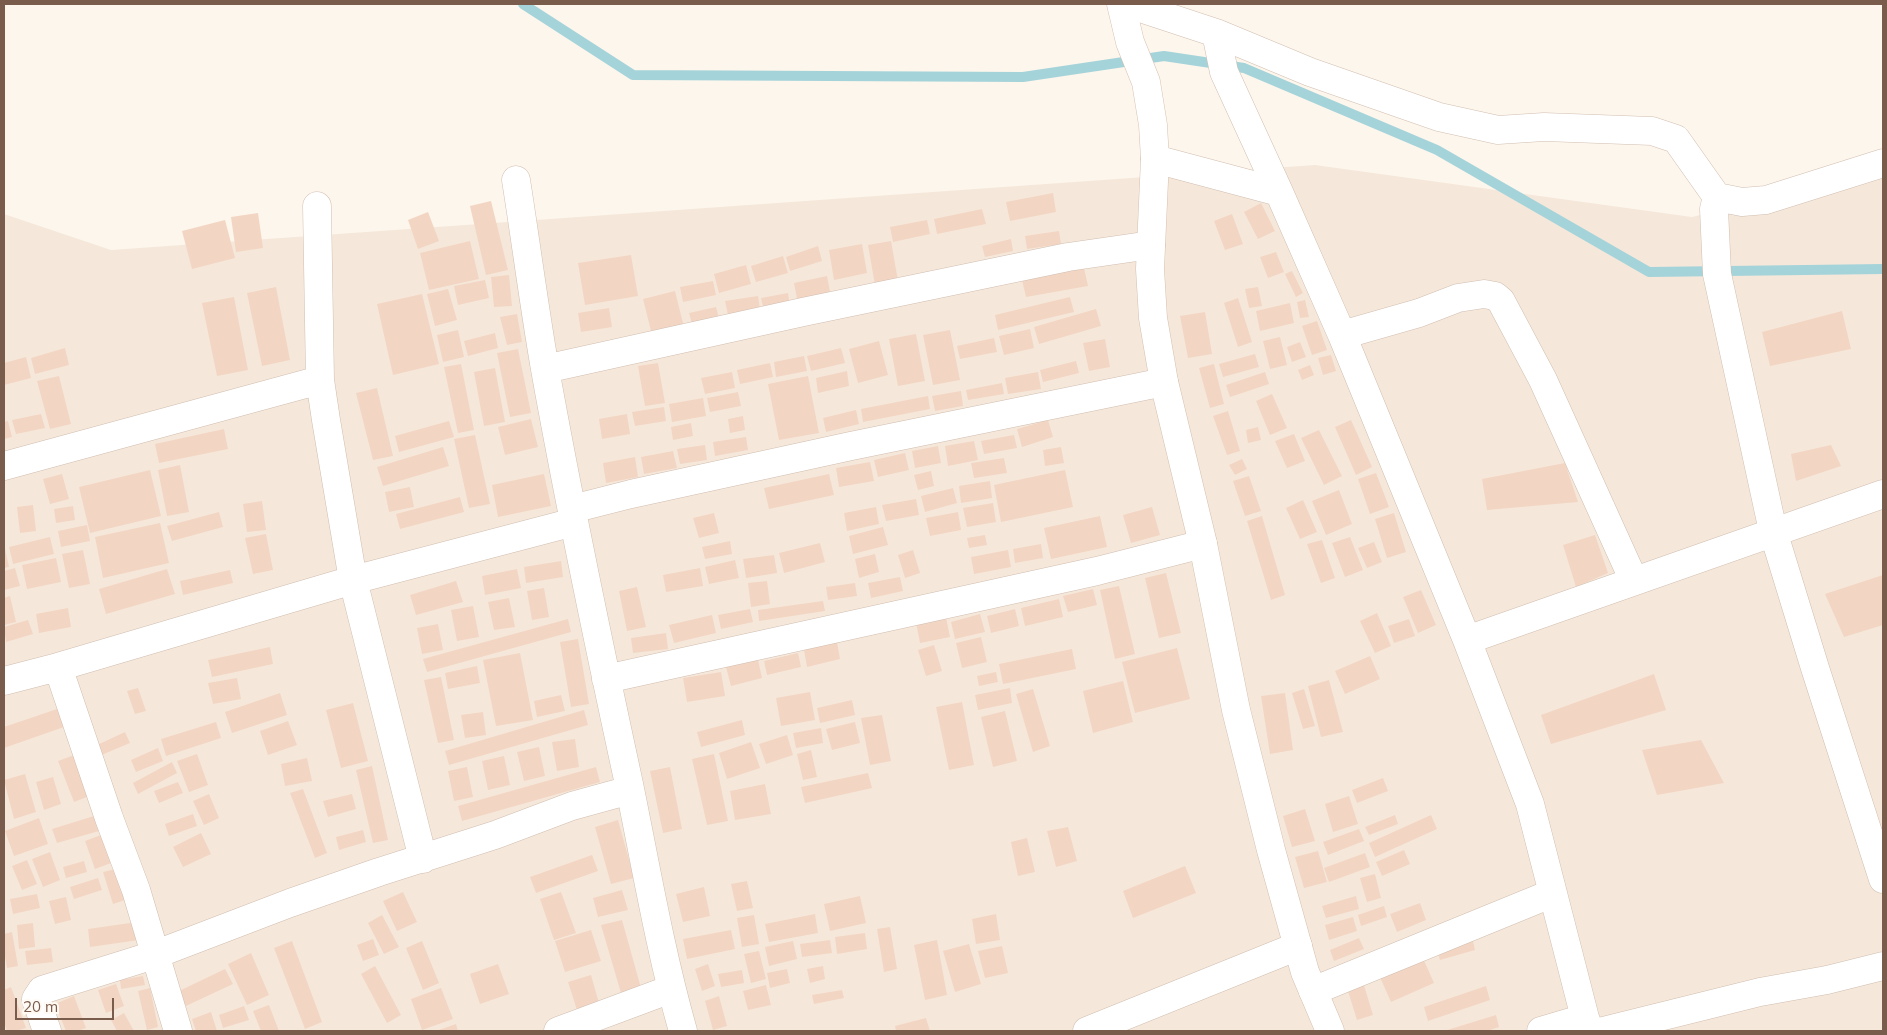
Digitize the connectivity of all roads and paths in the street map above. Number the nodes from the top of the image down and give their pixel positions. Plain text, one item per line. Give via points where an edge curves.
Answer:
1 (1121, 4) edge
2 (1128, 4) edge
3 (1219, 52) junction
4 (1155, 159) junction
5 (1883, 163) edge
6 (516, 180) dead end
7 (1279, 192) junction
8 (1717, 197) junction
9 (317, 206) dead end
10 (1151, 245) junction
11 (1342, 335) junction
12 (545, 369) junction
13 (320, 380) junction
14 (1164, 382) junction
15 (4, 466) edge
16 (1883, 494) edge
17 (573, 516) junction
18 (1773, 531) junction
19 (1202, 544) junction
20 (353, 580) junction
21 (1634, 581) junction
22 (1467, 640) junction
23 (58, 667) junction
24 (606, 679) junction
25 (4, 681) edge
26 (630, 790) junction
27 (423, 858) junction
28 (1883, 879) edge
29 (1553, 892) junction
30 (1298, 946) junction
31 (154, 954) junction
32 (1883, 966) edge
33 (671, 989) junction
34 (1313, 991) junction
35 (1593, 1027) edge
36 (47, 1031) edge
37 (178, 1031) edge
38 (558, 1031) edge
39 (683, 1031) edge
40 (1087, 1031) edge
41 (1330, 1031) edge
42 (1541, 1031) edge

1 - 4 street via 1130,42 1146,82
2 - 3 street
3 - 7 street
3 - 8 street via 1310,72 1439,117 1498,130 1544,127 1652,131 1676,139
4 - 7 street
4 - 10 street
5 - 8 street via 1766,200 1742,202
6 - 12 street
7 - 11 street
8 - 18 street via 1714,209 1716,264
9 - 13 street
10 - 12 street via 1068,257
10 - 14 street via 1153,318
11 - 21 street via 1458,298 1484,294 1501,301 1543,380
11 - 22 street
12 - 17 street
13 - 15 street
13 - 20 street
14 - 17 street via 631,494
14 - 19 street
16 - 18 street
17 - 20 street
17 - 24 street
18 - 21 street
18 - 28 street
19 - 24 street via 1097,571
19 - 30 street via 1236,710
20 - 23 street
20 - 27 street
21 - 22 street
22 - 29 street via 1530,804
23 - 25 street
23 - 31 street via 108,818 136,890
24 - 26 street
26 - 27 street via 572,806
26 - 33 street
27 - 31 street
29 - 34 street
29 - 35 street
30 - 34 street
30 - 40 street
31 - 36 street via 40,991 36,998
31 - 37 street
32 - 35 street
33 - 38 street
33 - 39 street
34 - 41 street
35 - 42 street

